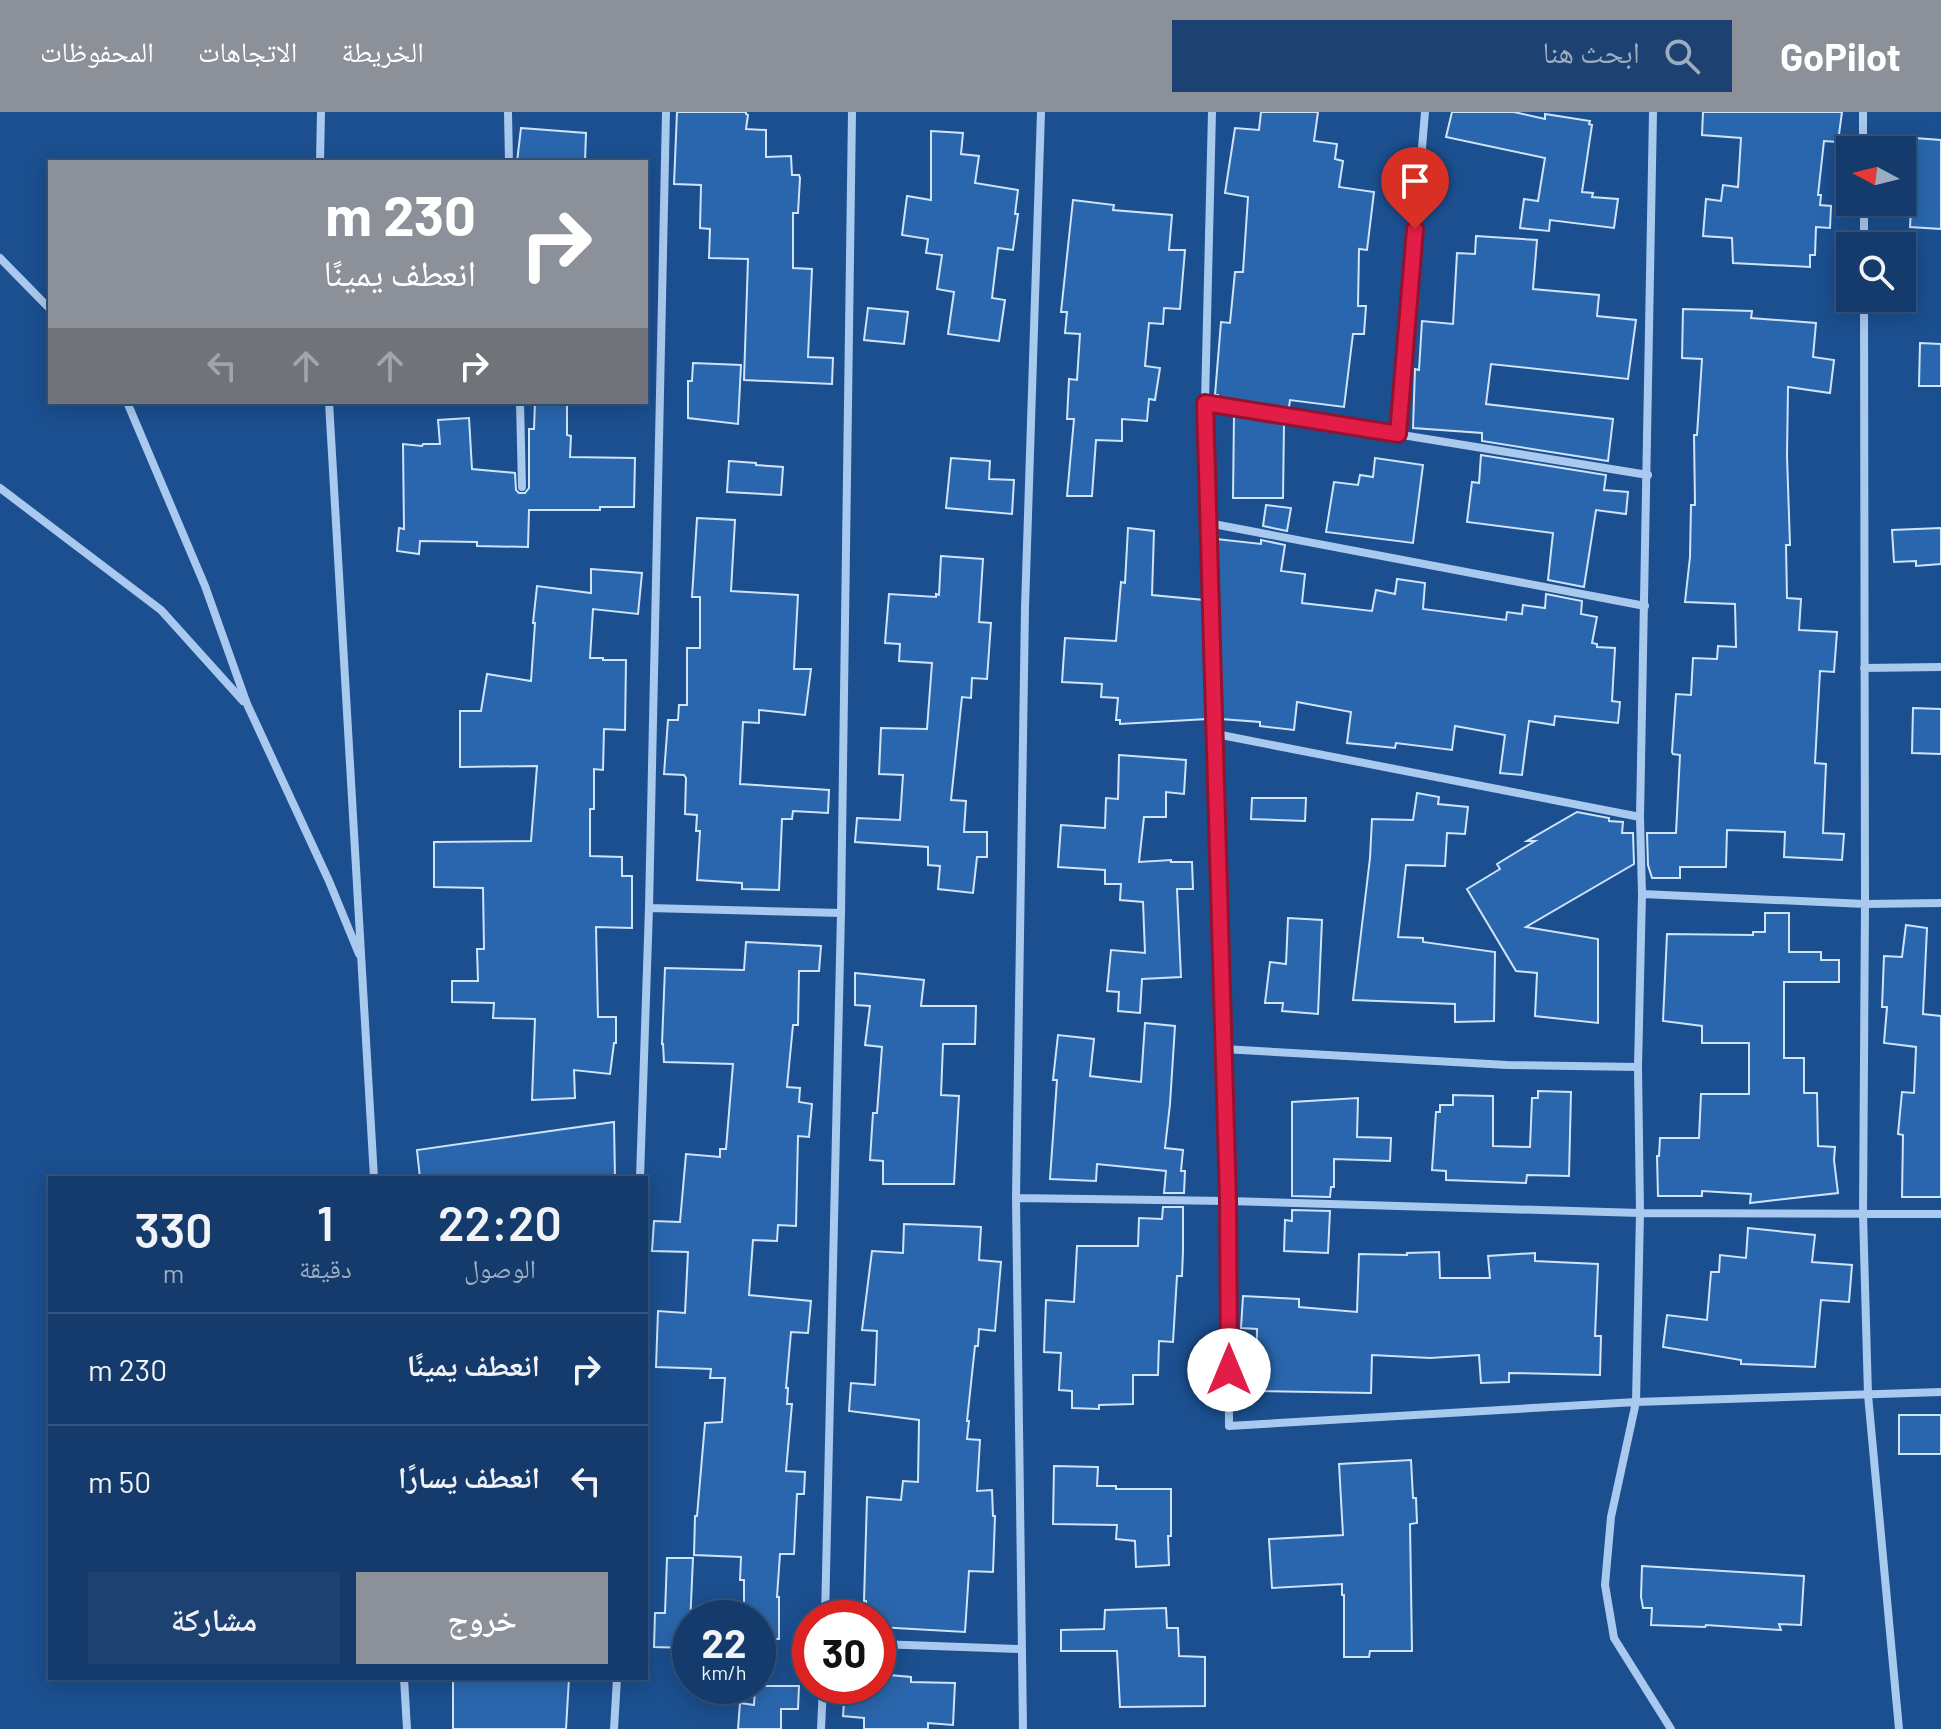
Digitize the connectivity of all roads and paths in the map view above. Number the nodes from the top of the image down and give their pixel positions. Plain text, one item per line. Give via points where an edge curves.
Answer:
1 (321, 112) edge
2 (508, 112) edge
3 (666, 112) edge
4 (852, 112) edge
5 (1041, 112) edge
6 (1212, 112) edge
7 (1425, 112) edge
8 (1653, 112) edge
9 (1863, 112) edge
10 (1863, 136) edge
11 (320, 160) edge
12 (509, 160) edge
13 (0, 258) edge
14 (48, 307) edge
15 (1864, 312) edge
16 (1205, 403) junction
17 (128, 404) edge
18 (329, 404) edge
19 (520, 404) edge
20 (1398, 434) junction
21 (1648, 475) junction
22 (522, 487) dead end
23 (0, 488) edge
24 (1208, 523) junction
25 (1645, 606) junction
26 (1941, 667) edge
27 (1864, 668) junction
28 (247, 704) junction
29 (1216, 734) junction
30 (1640, 817) junction
31 (1642, 894) junction
32 (1941, 903) edge
33 (1865, 904) junction
34 (649, 908) junction
35 (841, 913) junction
36 (362, 962) junction
37 (1223, 1049) junction
38 (1638, 1067) junction
39 (374, 1176) edge
40 (640, 1176) edge
41 (1016, 1198) junction
42 (1228, 1201) junction
43 (1640, 1213) junction
44 (1863, 1214) junction
45 (1941, 1214) edge
46 (1941, 1392) edge
47 (1868, 1395) junction
48 (1636, 1402) junction
49 (825, 1600) edge
50 (896, 1645) edge
51 (1020, 1649) junction
52 (404, 1680) edge
53 (617, 1680) edge
54 (822, 1704) edge
55 (407, 1729) edge
56 (614, 1729) edge
57 (821, 1729) edge
58 (1023, 1729) edge
59 (1671, 1729) edge
60 (1899, 1729) edge

1 - 11 street
2 - 12 street
3 - 34 street
4 - 35 street
5 - 41 street via 1025,608
6 - 16 street
7 - 20 street
8 - 21 street
9 - 10 street
13 - 14 street
15 - 27 street
16 - 20 street
16 - 24 street
17 - 28 street via 205,586
18 - 36 street
19 - 22 street
20 - 21 street
21 - 25 street
23 - 28 street via 161,610
24 - 25 street
24 - 29 street
25 - 30 street
26 - 27 street
27 - 33 street
28 - 36 street
29 - 30 street
29 - 37 street
30 - 31 street
31 - 33 street
31 - 38 street
32 - 33 street
33 - 44 street
34 - 35 street
34 - 40 street
35 - 49 street
36 - 39 street
37 - 38 street
37 - 42 street
38 - 43 street
41 - 42 street
41 - 51 street
42 - 43 street
42 - 48 street via 1229,1426
43 - 44 street
43 - 48 street
44 - 45 street
44 - 47 street
46 - 47 street
47 - 48 street
47 - 60 street
48 - 59 street via 1611,1517 1605,1585 1614,1638
50 - 51 street
51 - 58 street
52 - 55 street
53 - 56 street
54 - 57 street

